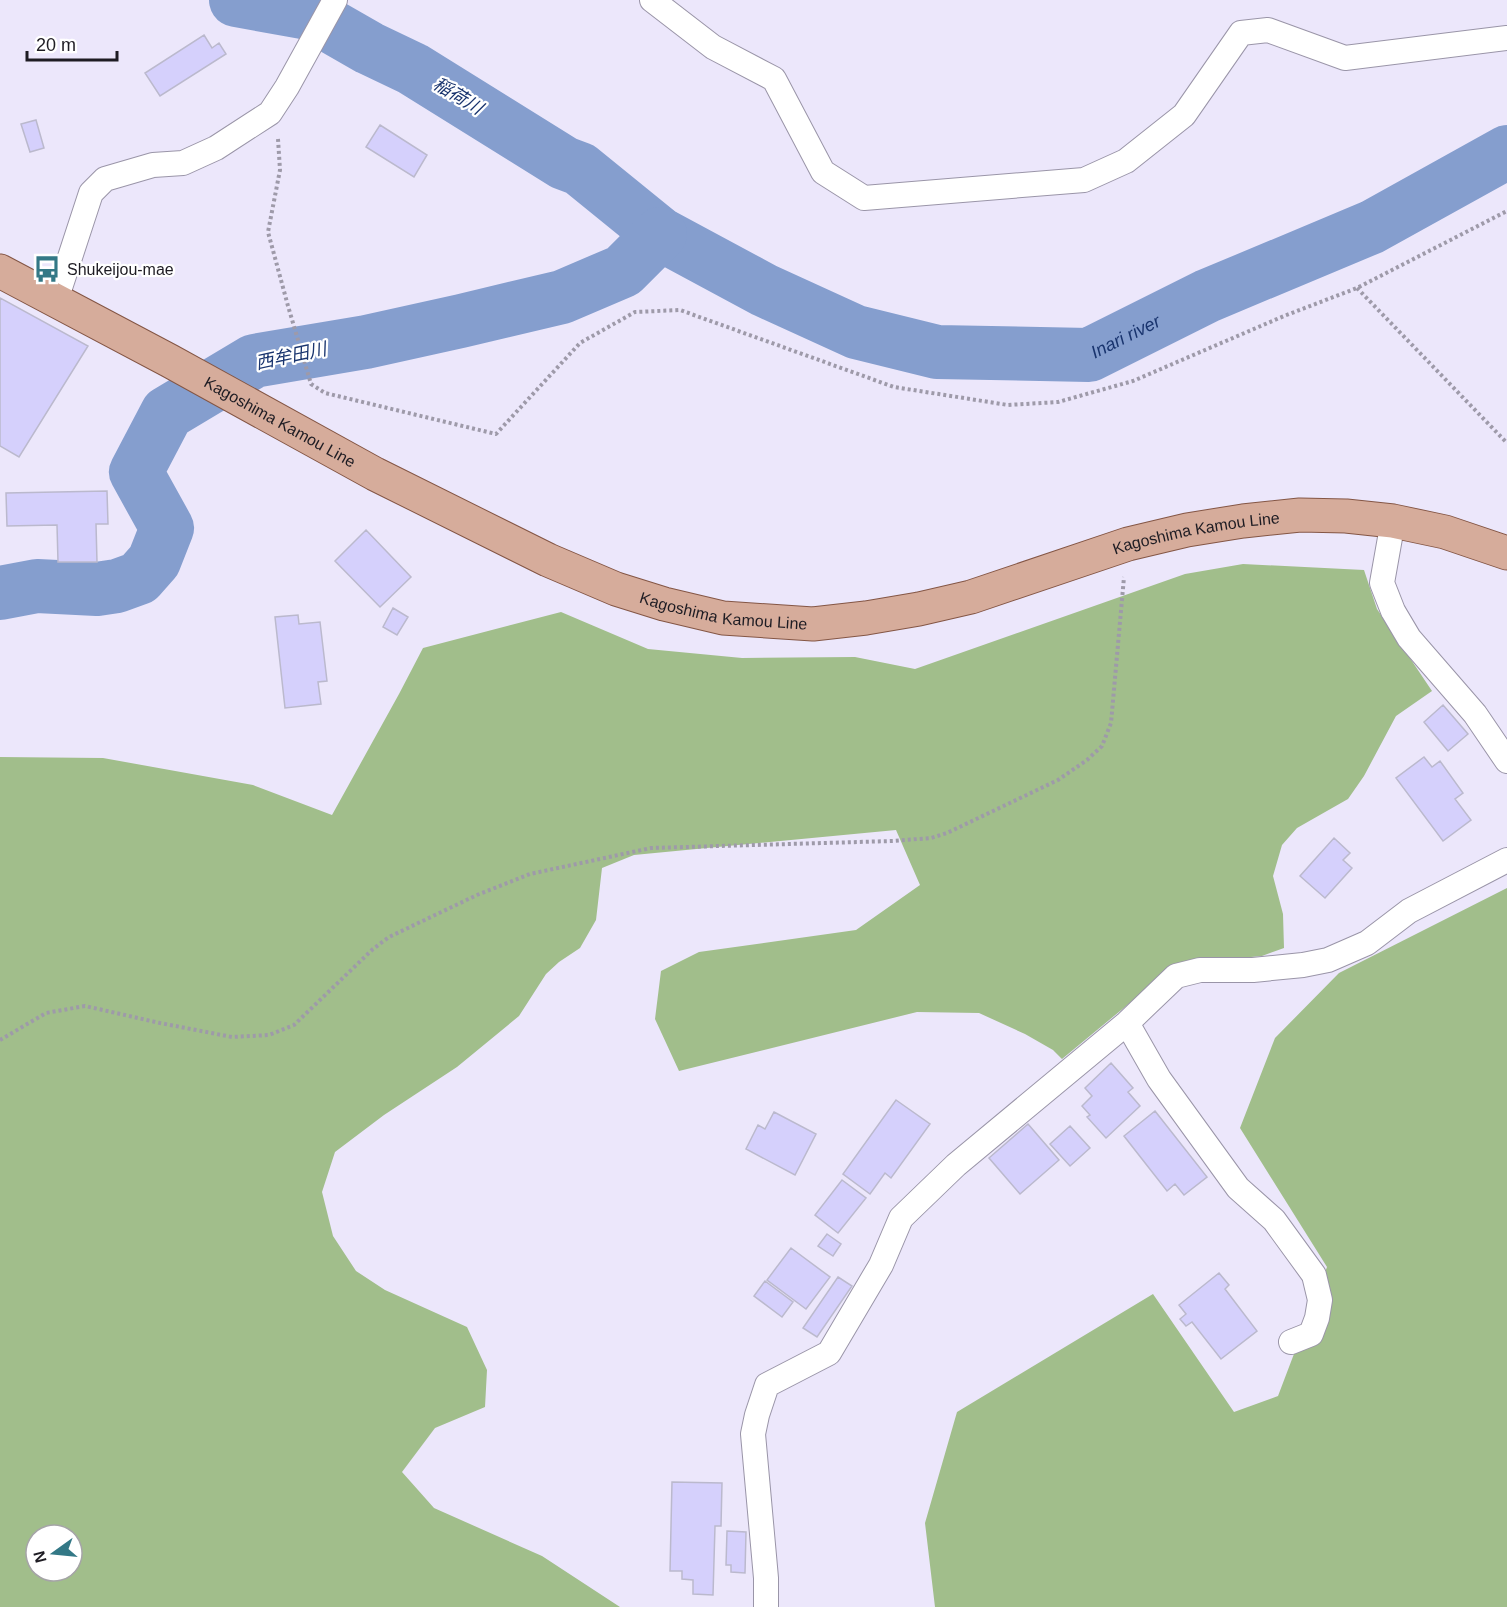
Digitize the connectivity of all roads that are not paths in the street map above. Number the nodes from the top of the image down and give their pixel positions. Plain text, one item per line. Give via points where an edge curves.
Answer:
1 (335, 0) edge
2 (652, 0) edge
3 (1507, 38) edge
4 (0, 271) edge
5 (56, 300) junction
6 (1393, 521) junction
7 (1507, 553) edge
8 (1507, 761) edge
9 (1507, 860) edge
10 (1127, 1023) junction
11 (1290, 1342) dead end
12 (766, 1607) edge

1 - 5 street via 270,112 216,148 183,163 153,165 105,179 91,193
2 - 3 street via 713,47 774,79 823,172 864,198 1084,180 1126,161 1185,115 1240,33 1268,30 1345,58
4 - 5 main road, Kagoshima Kamou Line
5 - 6 main road, Kagoshima Kamou Line via 375,474 548,560 616,589 723,618 813,624 909,610 971,597 1128,544 1243,521 1300,515
6 - 7 main road, Kagoshima Kamou Line via 1445,532
6 - 8 street via 1382,583 1393,611 1409,638 1475,714
9 - 10 street via 1409,911 1367,943 1328,960 1253,970 1200,970 1176,976
10 - 11 street via 1158,1079 1238,1188 1274,1220 1314,1275 1320,1300 1317,1318 1311,1334
10 - 12 street via 956,1165 901,1218 881,1265 830,1353 767,1385 753,1434

